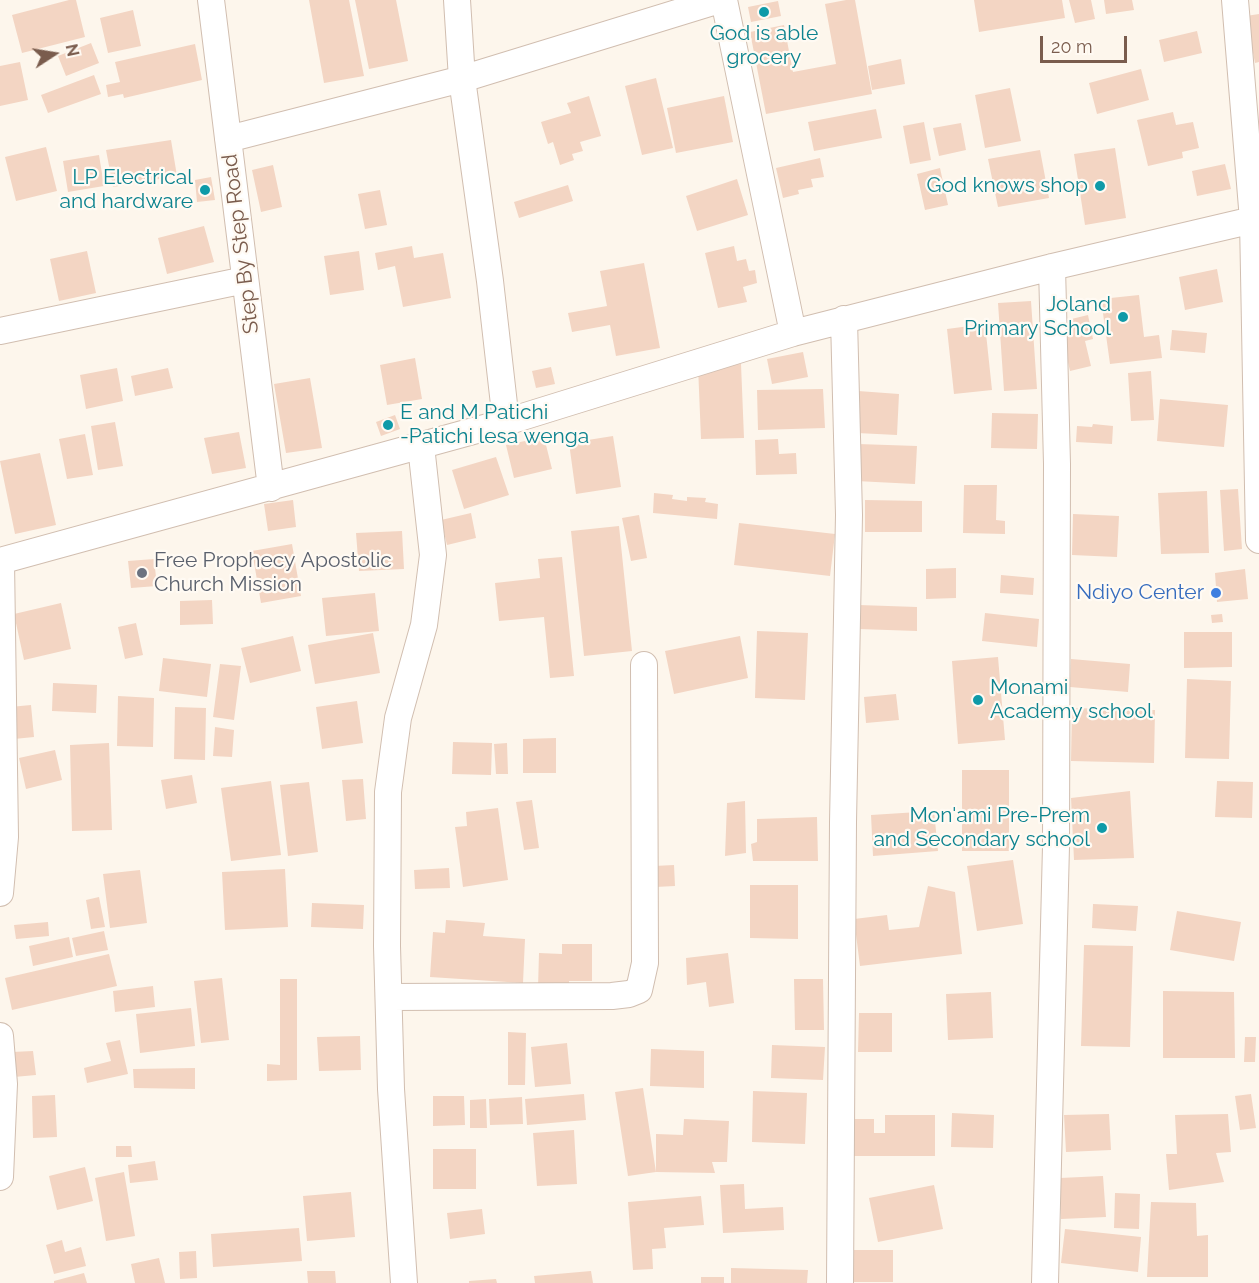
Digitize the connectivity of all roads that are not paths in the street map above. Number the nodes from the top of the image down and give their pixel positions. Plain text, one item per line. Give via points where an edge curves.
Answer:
1 (211, 0) edge
2 (457, 0) edge
3 (719, 0) edge
4 (724, 0) edge
5 (1235, 0) edge
6 (462, 79) junction
7 (1251, 90) edge
8 (228, 139) junction
9 (1253, 220) junction
10 (1052, 267) junction
11 (245, 280) junction
12 (844, 319) junction
13 (1257, 327) edge
14 (0, 331) edge
15 (793, 333) junction
16 (506, 422) junction
17 (421, 446) junction
18 (271, 488) junction
19 (1259, 540) edge
20 (1, 561) edge
21 (644, 665) dead end
22 (0, 893) edge
23 (389, 997) junction
24 (0, 1036) edge
25 (0, 1178) edge
26 (404, 1283) edge
27 (840, 1283) edge
28 (1045, 1283) edge

1 - 8 street, Step By Step Road
2 - 6 street
3 - 6 street
4 - 15 street
5 - 7 street
6 - 8 street
6 - 16 street
7 - 9 street
8 - 11 street, Step By Step Road
9 - 10 street
9 - 13 street
10 - 12 street
10 - 28 street via 1057,464 1056,846
11 - 14 street
11 - 18 street, Step By Step Road
12 - 15 street
12 - 27 street via 849,514
13 - 19 street
15 - 16 street
16 - 17 street
17 - 18 street
17 - 23 street via 433,555 424,625 398,718 388,792
18 - 20 street
20 - 22 street via 4,837
21 - 23 street via 645,963 639,990 612,996
23 - 26 street
24 - 25 street

